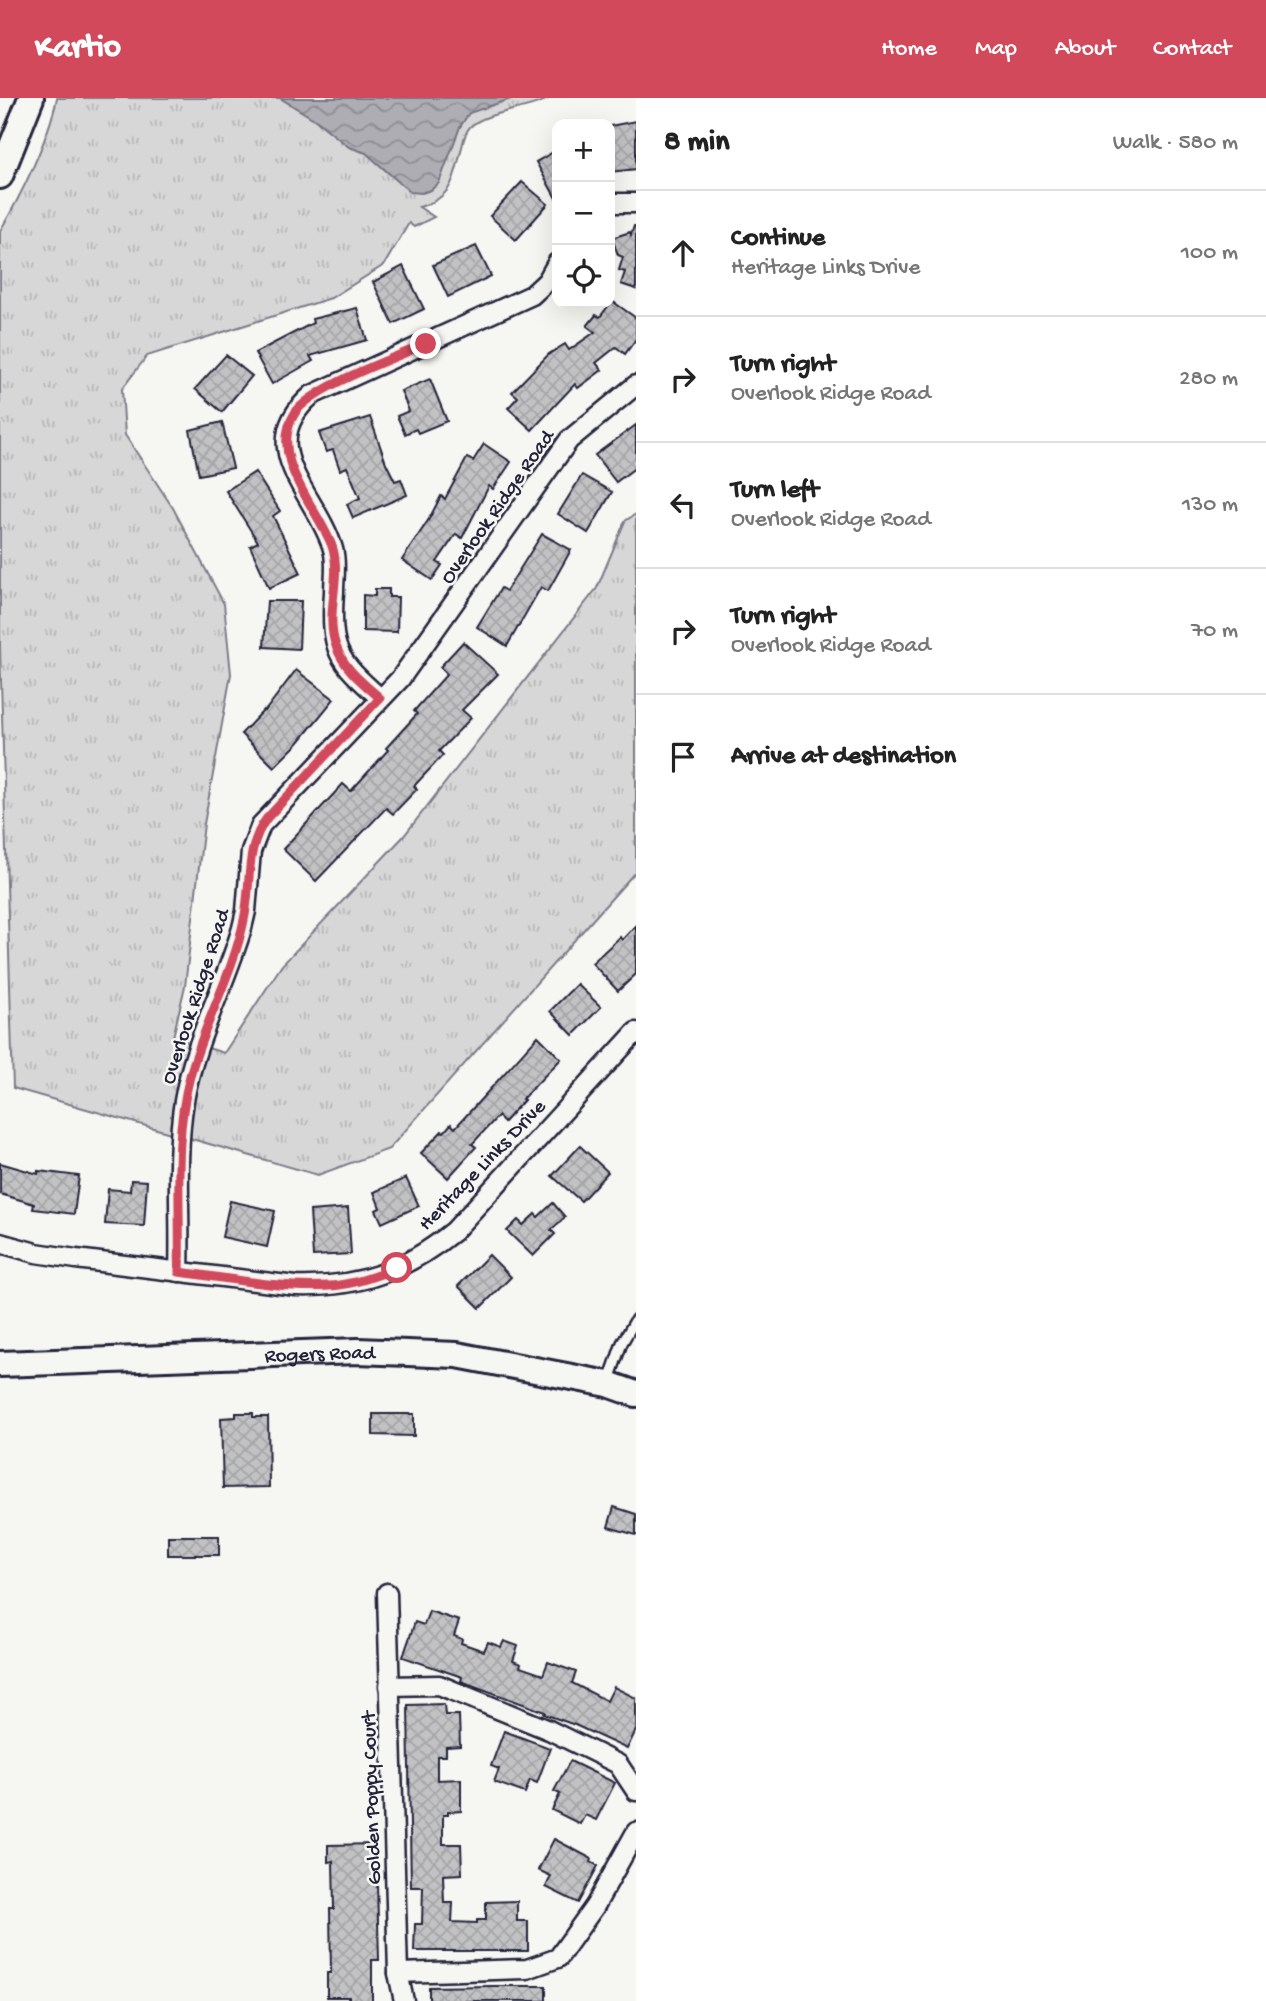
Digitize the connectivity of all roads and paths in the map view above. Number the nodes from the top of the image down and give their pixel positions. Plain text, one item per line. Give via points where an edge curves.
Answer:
1 (31, 98) edge
2 (0, 176) edge
3 (615, 203) edge
4 (636, 203) edge
5 (552, 272) edge
6 (636, 385) edge
7 (380, 698) junction
8 (636, 1032) edge
9 (0, 1243) edge
10 (179, 1272) junction
11 (636, 1319) edge
12 (0, 1364) edge
13 (608, 1384) junction
14 (636, 1394) edge
15 (387, 1593) dead end
16 (389, 1686) junction
17 (636, 1791) edge
18 (636, 1832) edge
19 (398, 1973) junction
20 (404, 2001) edge

1 - 2 main road
3 - 4 street
5 - 7 street via 531,295 312,395 289,423 289,458 334,553 332,629 336,647 345,666
6 - 7 street, Overlook Ridge Road via 562,448 412,664
7 - 10 street, Overlook Ridge Road via 267,818 255,837 244,920 184,1100
8 - 10 street, Heritage Links Drive via 462,1222 419,1257 373,1277 331,1286
9 - 10 street, Heritage Links Drive via 36,1253
11 - 13 lane
12 - 13 main road, Rogers Road via 358,1351 457,1355
13 - 14 main road, Rogers Road
15 - 16 street, Golden Poppy Court
16 - 17 street via 439,1685 549,1730 618,1764
16 - 19 street, Golden Poppy Court
18 - 19 street via 595,1906 558,1958 527,1969
19 - 20 street, Golden Poppy Court

